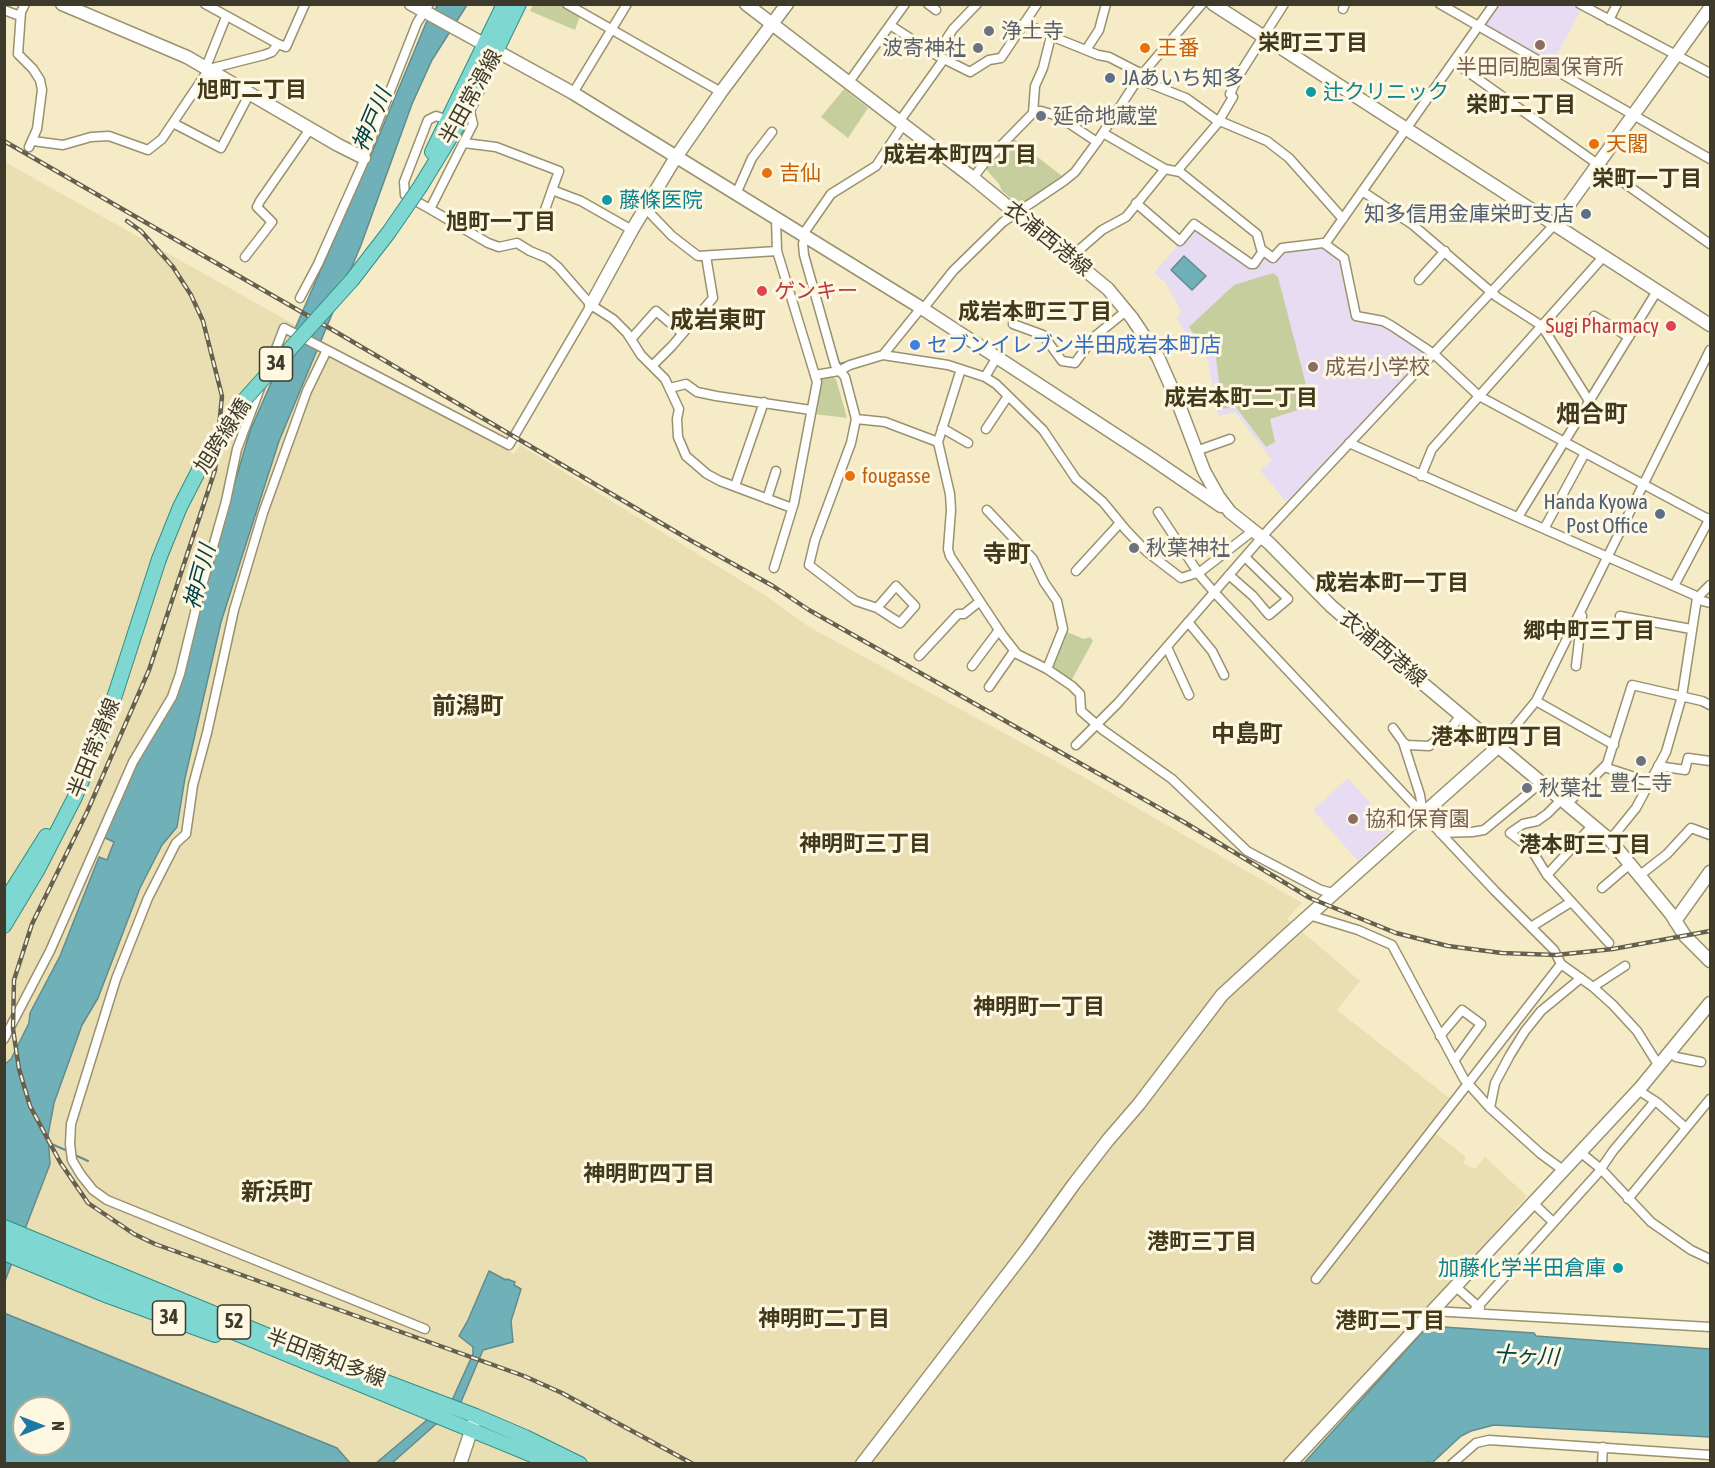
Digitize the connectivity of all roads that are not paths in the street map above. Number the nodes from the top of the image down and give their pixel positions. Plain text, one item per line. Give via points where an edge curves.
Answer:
1 (25, 4) edge
2 (62, 4) edge
3 (205, 4) edge
4 (305, 4) edge
5 (411, 4) edge
6 (504, 4) edge
7 (519, 4) edge
8 (567, 4) edge
9 (627, 4) edge
10 (746, 4) edge
11 (787, 4) edge
12 (905, 4) edge
13 (928, 4) edge
14 (977, 4) edge
15 (1037, 4) edge
16 (1106, 4) edge
17 (1202, 4) edge
18 (1213, 4) edge
19 (1284, 4) edge
20 (1440, 4) edge
21 (1494, 4) edge
22 (1580, 4) edge
23 (1617, 4) edge
24 (1702, 4) edge
25 (427, 8) edge
26 (1710, 8) edge
27 (4, 10) edge
28 (936, 10) dead end
29 (20, 16) junction
30 (226, 17) junction
31 (1609, 20) junction
32 (1024, 23) junction
33 (771, 24) junction
34 (890, 25) junction
35 (1479, 26) junction
36 (611, 30) junction
37 (1052, 36) junction
38 (1263, 37) junction
39 (279, 44) junction
40 (491, 48) junction
41 (1086, 50) junction
42 (1677, 55) junction
43 (940, 57) junction
44 (1454, 62) junction
45 (208, 68) junction
46 (1710, 73) edge
47 (1140, 77) junction
48 (849, 82) junction
49 (720, 92) junction
50 (250, 93) junction
51 (573, 93) junction
52 (469, 106) junction
53 (1033, 111) junction
54 (1633, 115) junction
55 (448, 120) junction
56 (1219, 120) junction
57 (173, 123) junction
58 (901, 124) junction
59 (310, 129) junction
60 (1407, 129) junction
61 (772, 132) dead end
62 (1103, 133) junction
63 (1097, 142) junction
64 (464, 143) junction
65 (676, 157) junction
66 (364, 158) junction
67 (1710, 159) edge
68 (1597, 165) junction
69 (1165, 169) junction
70 (1178, 171) junction
71 (973, 178) junction
72 (418, 186) junction
73 (552, 190) junction
74 (1362, 191) junction
75 (736, 194) junction
76 (1136, 203) junction
77 (645, 208) junction
78 (430, 209) junction
79 (1017, 214) junction
80 (776, 219) junction
81 (1343, 219) junction
82 (541, 221) dead end
83 (1556, 224) junction
84 (632, 230) junction
85 (804, 237) junction
86 (1326, 244) junction
87 (1710, 244) edge
88 (777, 251) junction
89 (1263, 251) junction
90 (1445, 251) junction
91 (706, 256) junction
92 (1604, 256) junction
93 (245, 257) dead end
94 (1071, 257) junction
95 (1419, 280) dead end
96 (1657, 291) junction
97 (1493, 293) junction
98 (300, 298) dead end
99 (591, 305) junction
100 (922, 309) junction
101 (1126, 311) junction
102 (1594, 316) dead end
103 (1013, 324) dead end
104 (1710, 325) edge
105 (1542, 326) junction
106 (682, 333) junction
107 (1629, 337) junction
108 (632, 338) junction
109 (327, 350) junction
110 (1710, 350) edge
111 (1434, 354) junction
112 (883, 355) junction
113 (997, 357) junction
114 (652, 366) junction
115 (961, 369) junction
116 (839, 371) junction
117 (815, 375) junction
118 (985, 377) junction
119 (670, 388) junction
120 (1008, 396) junction
121 (1479, 396) junction
122 (764, 402) junction
123 (1590, 402) junction
124 (812, 410) junction
125 (856, 419) junction
126 (942, 428) junction
127 (986, 429) dead end
128 (1230, 439) dead end
129 (938, 442) junction
130 (1564, 442) junction
131 (969, 443) dead end
132 (1349, 443) junction
133 (1196, 451) junction
134 (1585, 453) junction
135 (776, 471) dead end
136 (1421, 476) junction
137 (1208, 480) junction
138 (1644, 484) junction
139 (735, 486) junction
140 (1197, 490) junction
141 (767, 499) junction
142 (792, 508) junction
143 (987, 510) dead end
144 (1158, 512) dead end
145 (1230, 512) junction
146 (1518, 517) junction
147 (1710, 519) edge
148 (1120, 523) junction
149 (1544, 529) junction
150 (1258, 534) junction
151 (1245, 557) junction
152 (1607, 557) junction
153 (157, 558) junction
154 (774, 568) dead end
155 (1076, 571) dead end
156 (1198, 573) junction
157 (1229, 575) junction
158 (1710, 585) edge
159 (1674, 586) junction
160 (1214, 592) junction
161 (1697, 598) junction
162 (979, 602) junction
163 (1710, 603) edge
164 (877, 608) junction
165 (1582, 609) junction
166 (1620, 616) dead end
167 (1188, 622) junction
168 (1691, 629) junction
169 (999, 630) junction
170 (1167, 646) junction
171 (1014, 651) junction
172 (919, 656) dead end
173 (972, 666) dead end
174 (1576, 666) dead end
175 (1047, 669) junction
176 (1224, 675) dead end
177 (989, 687) dead end
178 (1189, 695) dead end
179 (1682, 696) junction
180 (1536, 702) junction
181 (1710, 705) edge
182 (1461, 715) junction
183 (1097, 725) junction
184 (1393, 728) dead end
185 (1403, 742) junction
186 (1076, 745) dead end
187 (1614, 745) junction
188 (1499, 746) junction
189 (1710, 761) edge
190 (1658, 766) junction
191 (1604, 767) junction
192 (1542, 782) junction
193 (1650, 782) junction
194 (1565, 801) junction
195 (1423, 814) junction
196 (1593, 825) junction
197 (52, 827) junction
198 (1440, 832) junction
199 (1710, 835) edge
200 (1610, 840) junction
201 (1630, 864) junction
202 (1710, 872) edge
203 (1547, 875) junction
204 (1639, 876) junction
205 (1602, 888) dead end
206 (1334, 893) junction
207 (1571, 902) junction
208 (4, 903) edge
209 (4, 914) edge
210 (1309, 915) junction
211 (1675, 921) junction
212 (4, 926) edge
213 (1531, 927) junction
214 (1609, 943) dead end
215 (1710, 961) edge
216 (1561, 964) junction
217 (1625, 966) dead end
218 (1581, 978) junction
219 (1593, 987) junction
220 (1710, 1003) edge
221 (1440, 1036) junction
222 (4, 1039) edge
223 (1670, 1052) junction
224 (1454, 1061) junction
225 (1701, 1062) dead end
226 (1659, 1066) junction
227 (1468, 1085) junction
228 (1638, 1090) junction
229 (1710, 1099) edge
230 (1655, 1101) junction
231 (1490, 1108) junction
232 (1707, 1109) edge
233 (1686, 1128) junction
234 (1580, 1152) junction
235 (1601, 1169) junction
236 (1563, 1170) junction
237 (1628, 1199) junction
238 (1533, 1203) junction
239 (1553, 1222) junction
240 (4, 1227) edge
241 (4, 1238) edge
242 (34, 1252) junction
243 (4, 1253) edge
244 (1710, 1259) edge
245 (1316, 1279) dead end
246 (1456, 1287) junction
247 (1474, 1310) junction
248 (1433, 1311) junction
249 (1710, 1328) edge
250 (425, 1329) dead end
251 (427, 1404) junction
252 (467, 1420) junction
253 (1603, 1447) junction
254 (1710, 1455) edge
255 (460, 1464) edge
256 (554, 1464) edge
257 (580, 1464) edge
258 (862, 1464) edge
259 (1290, 1464) edge
260 (1452, 1464) edge
261 (1602, 1464) edge

1 - 29 street
2 - 45 street
3 - 30 street
4 - 39 street via 286,47
5 - 25 street
6 - 40 main road, 半田常滑線 / 34
7 - 40 main road, 半田常滑線 / 34
8 - 36 street
9 - 36 street
10 - 33 street, 衣浦西港線
11 - 33 street
12 - 34 street
13 - 28 street
14 - 43 street via 953,29
15 - 32 street
16 - 41 street via 1099,30
17 - 47 street
18 - 38 street
19 - 38 street
20 - 35 street
21 - 35 street
22 - 31 street
23 - 31 street
24 - 26 street
25 - 40 street
25 - 66 street via 417,23
26 - 42 street
27 - 29 street
29 - 57 street via 18,54 33,69 42,90 31,144 63,145 109,136 148,150
30 - 39 street
30 - 45 street
31 - 42 street
32 - 37 street
32 - 43 street via 1001,58 988,60 973,71 966,72
33 - 48 street, 衣浦西港線
33 - 49 street
34 - 43 street
34 - 48 street
35 - 44 street
35 - 54 street
36 - 49 street
36 - 51 street
37 - 41 street
37 - 53 street via 1035,86
38 - 56 street via 1239,75 1230,94 1233,97
38 - 60 street
39 - 45 street via 264,55
40 - 51 street
40 - 52 main road, 半田常滑線 / 34
40 - 55 main road, 半田常滑線 / 34
41 - 47 street via 1109,57
42 - 46 street
42 - 54 street
43 - 58 street
44 - 60 street
44 - 68 street
45 - 50 street
45 - 57 street
47 - 56 street via 1186,98
47 - 62 street
48 - 58 street, 衣浦西港線
49 - 65 street
50 - 57 street via 221,148
50 - 59 street
51 - 65 street
52 - 64 street via 473,124
52 - 72 main road, 半田常滑線 / 34
53 - 63 street via 1058,116
53 - 71 street
54 - 67 street
54 - 68 street
55 - 72 main road, 半田常滑線 / 34
55 - 78 street via 436,116 428,120 404,182 405,195
56 - 70 street
56 - 81 street via 1260,137 1289,158
58 - 71 street, 衣浦西港線
58 - 85 street via 876,166 831,194
59 - 66 street
59 - 93 street via 260,201 257,207 272,222
60 - 74 street
60 - 83 street
61 - 75 street via 752,158
62 - 63 street
62 - 69 street
63 - 79 street via 1070,176
64 - 73 street via 496,147 559,171
64 - 78 street
65 - 75 street
65 - 77 street
66 - 98 street
68 - 83 street
68 - 87 street
69 - 70 street
69 - 76 street
70 - 89 street via 1257,234
71 - 79 street, 衣浦西港線
72 - 153 main road, 旭跨線橋 / 34, bridge via 352,280 246,398 200,468
73 - 82 street
73 - 84 street via 581,201
74 - 81 street
74 - 90 street
75 - 80 street
76 - 89 street via 1180,241 1194,224 1251,264
76 - 94 street via 1126,217 1102,230
77 - 84 street
77 - 91 street via 686,248
78 - 99 street via 488,243 499,247 517,243 547,258 571,279
79 - 94 street, 衣浦西港線
79 - 100 street via 1003,222 953,271
80 - 85 street
80 - 88 street
81 - 86 street
83 - 92 street
83 - 97 street
84 - 99 street
85 - 100 street
85 - 116 street via 804,255
86 - 89 street via 1282,248 1274,258
86 - 111 street via 1344,258 1356,316 1383,321
88 - 91 street
88 - 117 street
90 - 95 street
90 - 97 street
91 - 106 street via 713,298
92 - 96 street
92 - 105 street
94 - 101 street, 衣浦西港線 via 1108,289
96 - 104 street
96 - 107 street
97 - 105 street
97 - 111 street
99 - 108 street
99 - 109 street via 509,445
100 - 112 street
100 - 113 street
101 - 103 street via 1094,337 1075,363 1062,361 1042,335
101 - 133 street, 衣浦西港線 via 1159,359
102 - 107 street
105 - 121 street
105 - 123 street
106 - 108 street via 656,311
106 - 114 street
107 - 123 street
108 - 114 street
109 - 222 street via 284,328 243,431 172,697 133,762 50,951
109 - 250 street via 307,391 267,502 234,610 193,785 186,834 176,843 148,898 116,979 71,1124 70,1144 72,1160 81,1175 107,1200
110 - 138 street
111 - 121 street
111 - 132 street
112 - 115 street
112 - 116 street
113 - 118 street
113 - 140 street
114 - 119 street
115 - 118 street
115 - 126 street
116 - 117 street
116 - 125 street via 845,377
117 - 124 street
118 - 120 street
119 - 122 street via 686,384 698,392
119 - 139 street via 680,409 678,437 686,456 707,474
120 - 127 street
120 - 148 street via 1043,430 1076,479
121 - 130 street
121 - 136 street via 1432,449
122 - 124 street
122 - 139 street
123 - 130 street
124 - 142 street
125 - 129 street via 885,422
125 - 164 street via 809,565 856,601
126 - 129 street
126 - 131 street
128 - 133 street
129 - 162 street via 950,494 948,549
130 - 134 street
130 - 146 street
132 - 136 street
132 - 150 street
133 - 137 street, 衣浦西港線
134 - 138 street
134 - 149 street
135 - 141 street
136 - 146 street
137 - 140 street via 1208,487
137 - 145 street, 衣浦西港線
138 - 147 street
138 - 152 street
139 - 141 street
140 - 145 street
141 - 142 street
142 - 154 street
143 - 175 street via 1033,559 1057,601 1063,629
144 - 156 street
145 - 150 street, 衣浦西港線
146 - 149 street
147 - 159 street
148 - 155 street
148 - 156 street via 1147,552 1181,578
149 - 152 street
150 - 151 street
150 - 156 street
150 - 182 street, 衣浦西港線 via 1331,606
151 - 157 street
151 - 157 street via 1288,599 1269,615
152 - 159 street
152 - 165 street
153 - 197 main road, 半田常滑線 / 34 via 101,721
153 - 212 main road, 半田常滑線 / 34 via 104,729 75,797
156 - 160 street
157 - 160 street
158 - 161 street
159 - 161 street
160 - 167 street
160 - 195 street
161 - 163 street
161 - 168 street
162 - 169 street
162 - 172 street via 958,614
164 - 164 street via 896,586 915,606 900,623
165 - 174 street
165 - 180 street
166 - 168 street
167 - 170 street
167 - 176 street via 1212,651
168 - 179 street
169 - 171 street
169 - 173 street
170 - 178 street
170 - 183 street
171 - 175 street
171 - 177 street
175 - 183 street via 1080,694 1081,711
179 - 181 street
179 - 187 street via 1632,685
179 - 190 street via 1671,738
180 - 187 street
180 - 188 street
182 - 185 street via 1448,732 1429,746
182 - 188 street, 衣浦西港線
183 - 186 street
183 - 206 street via 1172,779 1247,850 1321,890
184 - 185 street
185 - 195 street
187 - 191 street
188 - 192 street, 衣浦西港線
188 - 195 street
189 - 190 street via 1688,758 1685,770
190 - 193 street
191 - 193 street
191 - 194 street
192 - 194 street, 衣浦西港線
192 - 198 street via 1484,830
193 - 200 street via 1636,808
194 - 196 street, 衣浦西港線
194 - 203 street via 1537,821 1510,833 1531,849
195 - 198 street
195 - 206 street
196 - 200 street, 衣浦西港線
196 - 203 street
197 - 208 main road, 34
197 - 209 main road, 半田常滑線 / 34
198 - 213 street
199 - 204 street via 1691,828
200 - 201 street, 衣浦西港線
201 - 204 street, 衣浦西港線
201 - 205 street
202 - 211 street
203 - 207 street
204 - 211 street, 衣浦西港線
206 - 210 street
207 - 213 street
207 - 214 street
210 - 221 street via 1392,945
210 - 258 street via 1222,995
211 - 215 street, 衣浦西港線 via 1684,936
213 - 216 street via 1554,950
216 - 218 street
216 - 227 street
217 - 219 street
218 - 219 street
218 - 231 street via 1541,1011 1525,1031 1495,1083
219 - 226 street via 1637,1031
220 - 223 street
221 - 224 street
221 - 224 street via 1462,1010 1481,1024
223 - 225 street
223 - 226 street
224 - 227 street
226 - 228 street
227 - 231 street
227 - 245 street
228 - 230 street
228 - 234 street
229 - 232 street
230 - 233 street
230 - 235 street
231 - 236 street
232 - 233 street
233 - 237 street
234 - 235 street
234 - 236 street
235 - 237 street
235 - 239 street
236 - 238 street
237 - 244 street via 1657,1227
238 - 239 street
238 - 246 street
239 - 247 street
240 - 242 main road, 半田南知多線 / 52
241 - 242 main road, 半田南知多線 / 52
242 - 243 main road
242 - 251 main road, 半田南知多線 / 52 via 315,1355
242 - 251 main road, 半田南知多線 / 52 via 309,1365
246 - 247 street
246 - 248 street
247 - 248 street
247 - 249 street
248 - 259 street
251 - 252 main road, 半田南知多線 / 52
252 - 255 street
252 - 256 main road, 半田南知多線 / 52
252 - 257 main road, 半田南知多線 / 52 via 525,1437
253 - 254 street
253 - 260 street via 1489,1440 1476,1443
253 - 261 street

